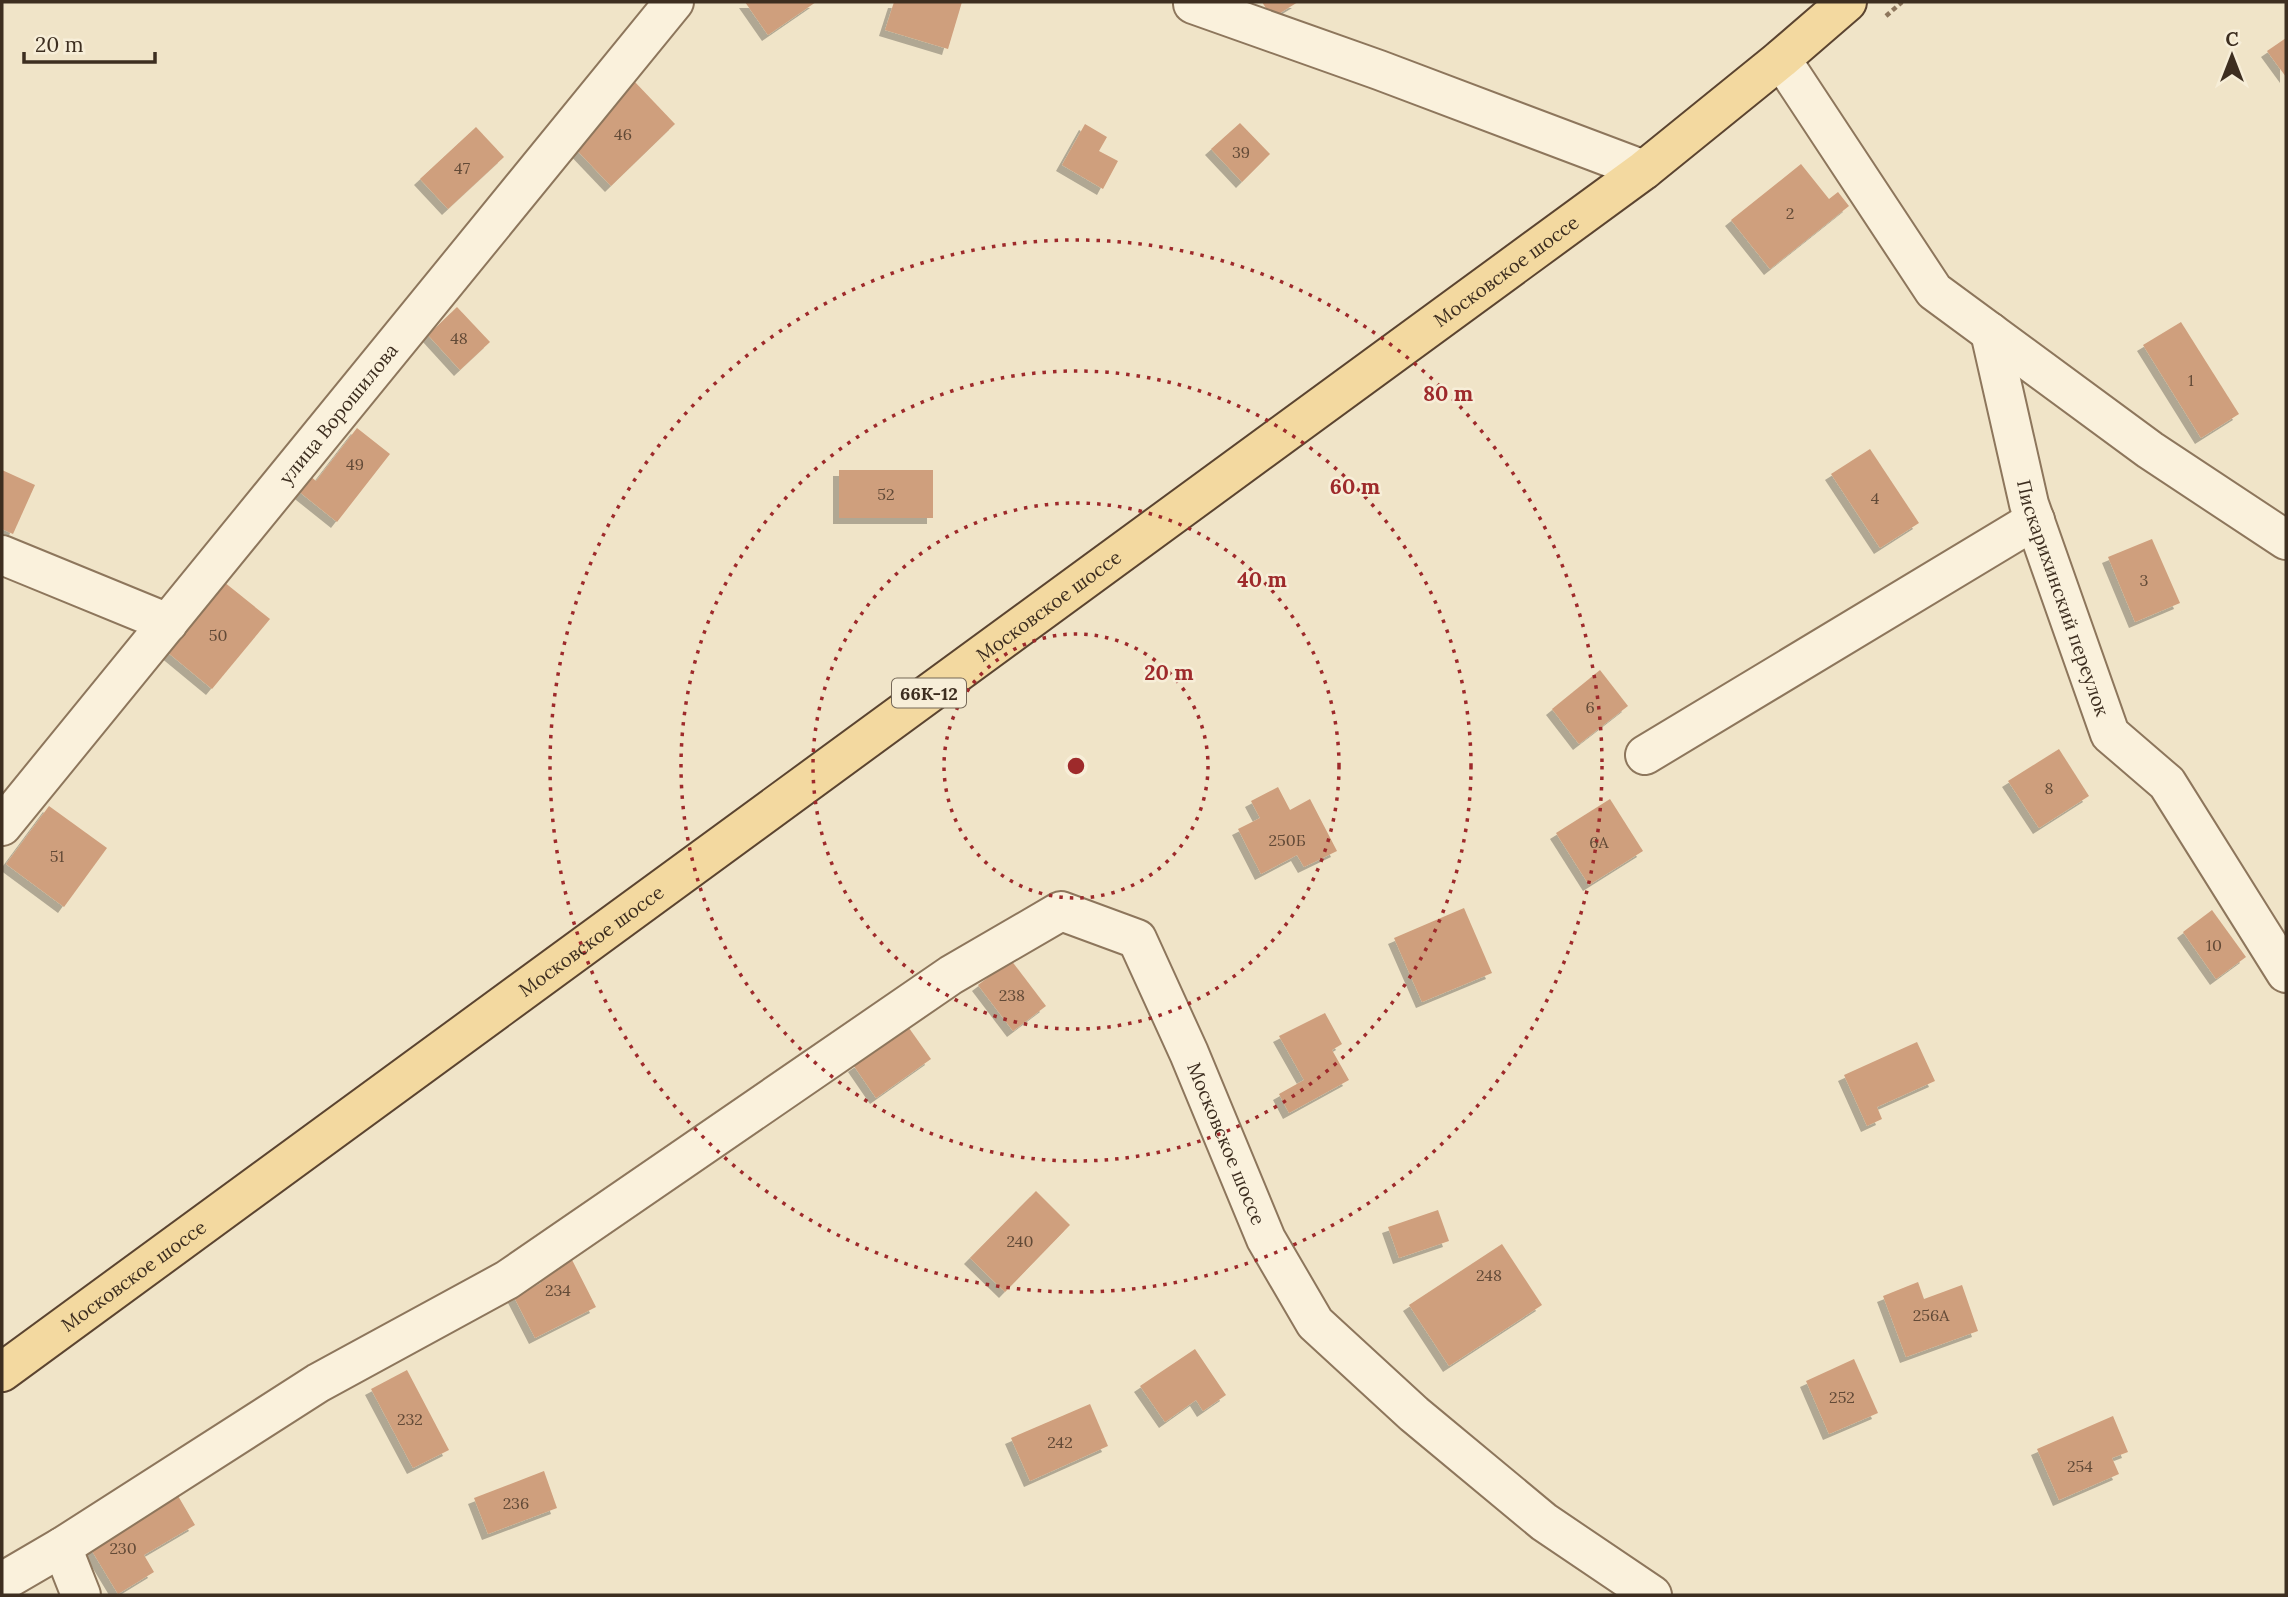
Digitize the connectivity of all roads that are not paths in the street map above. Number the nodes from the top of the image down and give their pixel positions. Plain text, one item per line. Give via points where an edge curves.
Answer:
1 (674, 2) edge
2 (1847, 2) edge
3 (1193, 4) dead end
4 (1781, 59) junction
5 (1644, 170) junction
6 (1990, 332) junction
7 (2035, 520) junction
8 (2286, 540) edge
9 (2, 555) edge
10 (168, 623) junction
11 (1645, 755) dead end
12 (2, 825) edge
13 (2286, 973) edge
14 (2, 1372) edge
15 (62, 1547) junction
16 (2, 1582) edge
17 (81, 1595) edge
18 (1653, 1595) edge

1 - 10 street, улица Ворошилова
2 - 4 main road, Московское шоссе / 66К-12
3 - 5 street
4 - 5 main road, Московское шоссе / 66К-12
4 - 6 street via 1934,291
5 - 14 main road, Московское шоссе / 66К-12
6 - 7 street, Пискарихинский переулок
6 - 8 street via 2150,450
7 - 11 street
7 - 13 street, Пискарихинский переулок via 2110,734 2167,783
9 - 10 street
10 - 12 street, улица Ворошилова
15 - 16 street, Московское шоссе
15 - 17 street
15 - 18 street, Московское шоссе via 318,1383 507,1279 951,975 1060,911 1138,939 1266,1238 1315,1323 1414,1414 1544,1522

